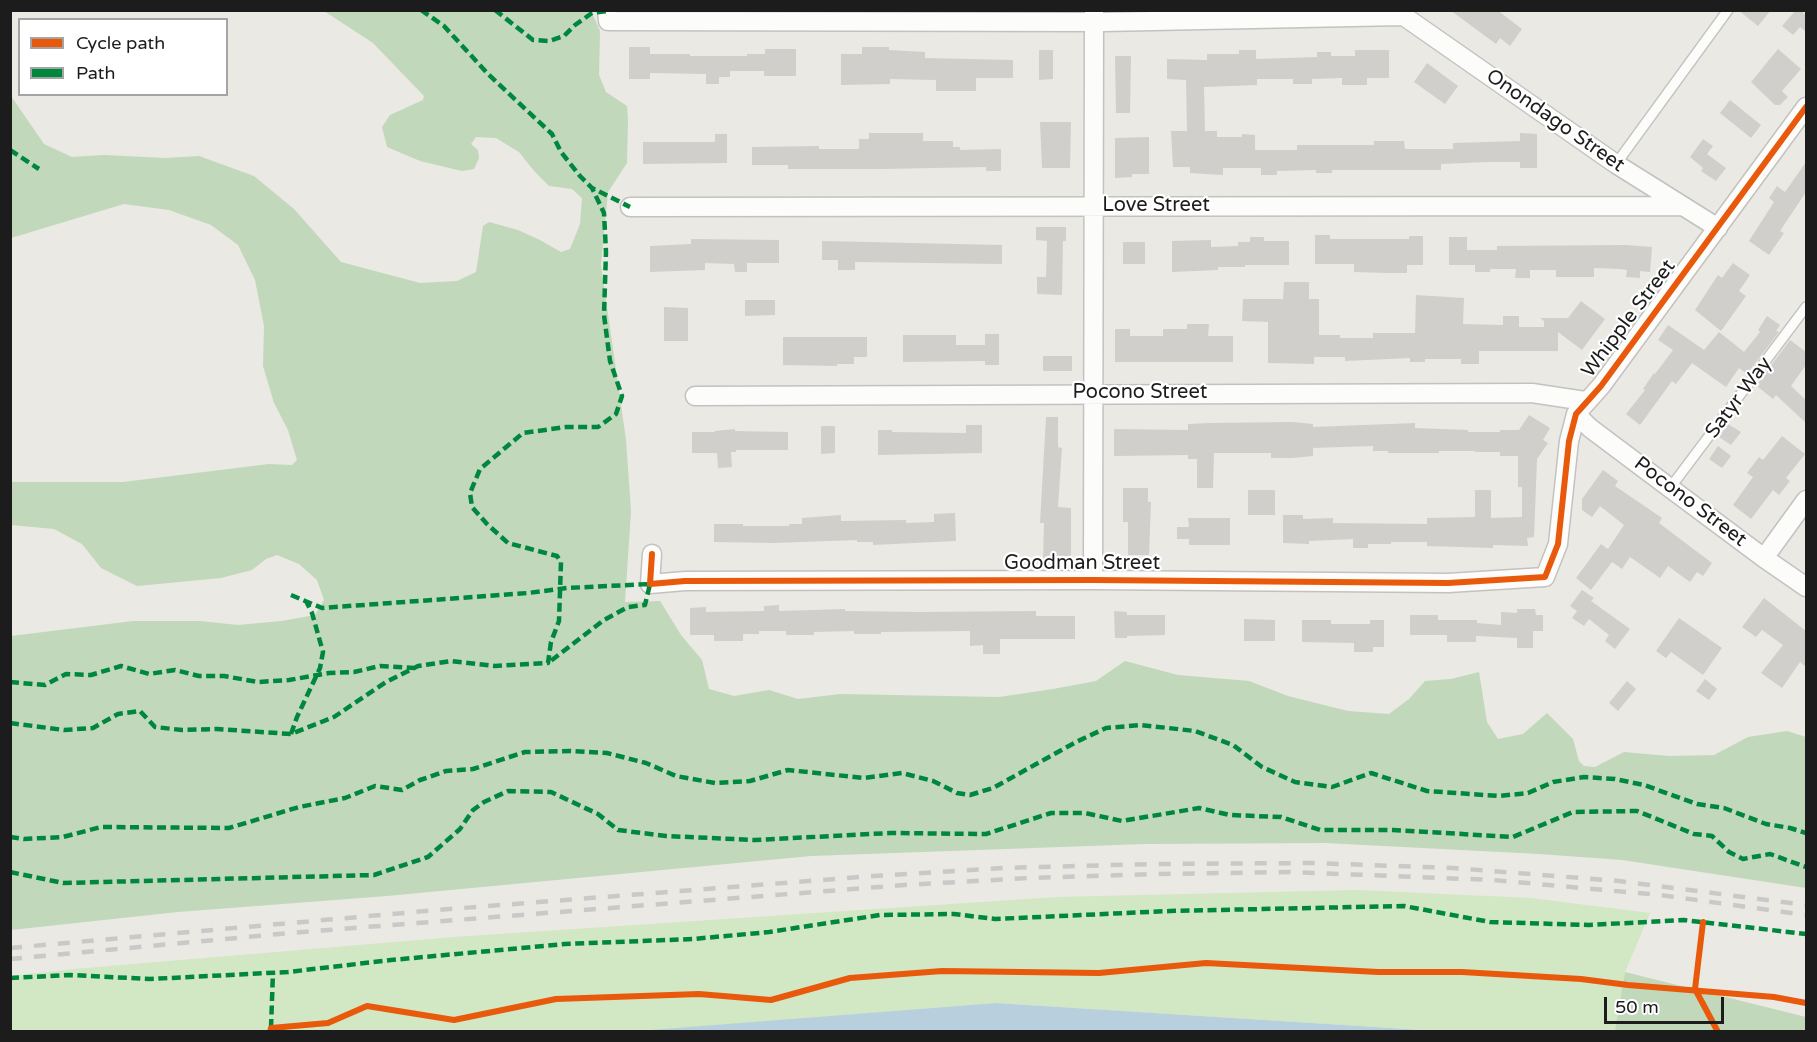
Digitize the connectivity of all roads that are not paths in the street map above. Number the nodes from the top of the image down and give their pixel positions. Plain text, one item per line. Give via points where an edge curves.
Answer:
1 (1728, 10) edge
2 (1399, 13) edge
3 (607, 16) edge
4 (1094, 16) edge
5 (1806, 107) edge
6 (1616, 164) junction
7 (1094, 206) junction
8 (1682, 206) junction
9 (630, 207) dead end
10 (1718, 228) junction
11 (1806, 307) edge
12 (1094, 393) junction
13 (695, 396) dead end
14 (1580, 408) junction
15 (1670, 488) junction
16 (1806, 500) edge
17 (652, 554) dead end
18 (1764, 558) junction
19 (1093, 580) junction
20 (1806, 587) edge

1 - 6 lane
2 - 4 street
2 - 6 street, Onondago Street
3 - 4 street
4 - 7 street
5 - 10 street, Whipple Street
6 - 8 street, Onondago Street
7 - 8 street, Love Street
7 - 9 street, Love Street
7 - 12 street
8 - 10 street, Onondago Street
10 - 14 street, Whipple Street via 1601,386
11 - 15 lane, Satyr Way
12 - 13 street, Pocono Street
12 - 14 street, Pocono Street via 1532,393
12 - 19 street
14 - 15 street, Pocono Street via 1590,428
14 - 19 street, Goodman Street via 1569,441 1558,544 1545,577 1448,583
15 - 18 street, Pocono Street
16 - 18 street
17 - 19 street, Goodman Street via 650,584 696,580
18 - 20 street, Pocono Street

